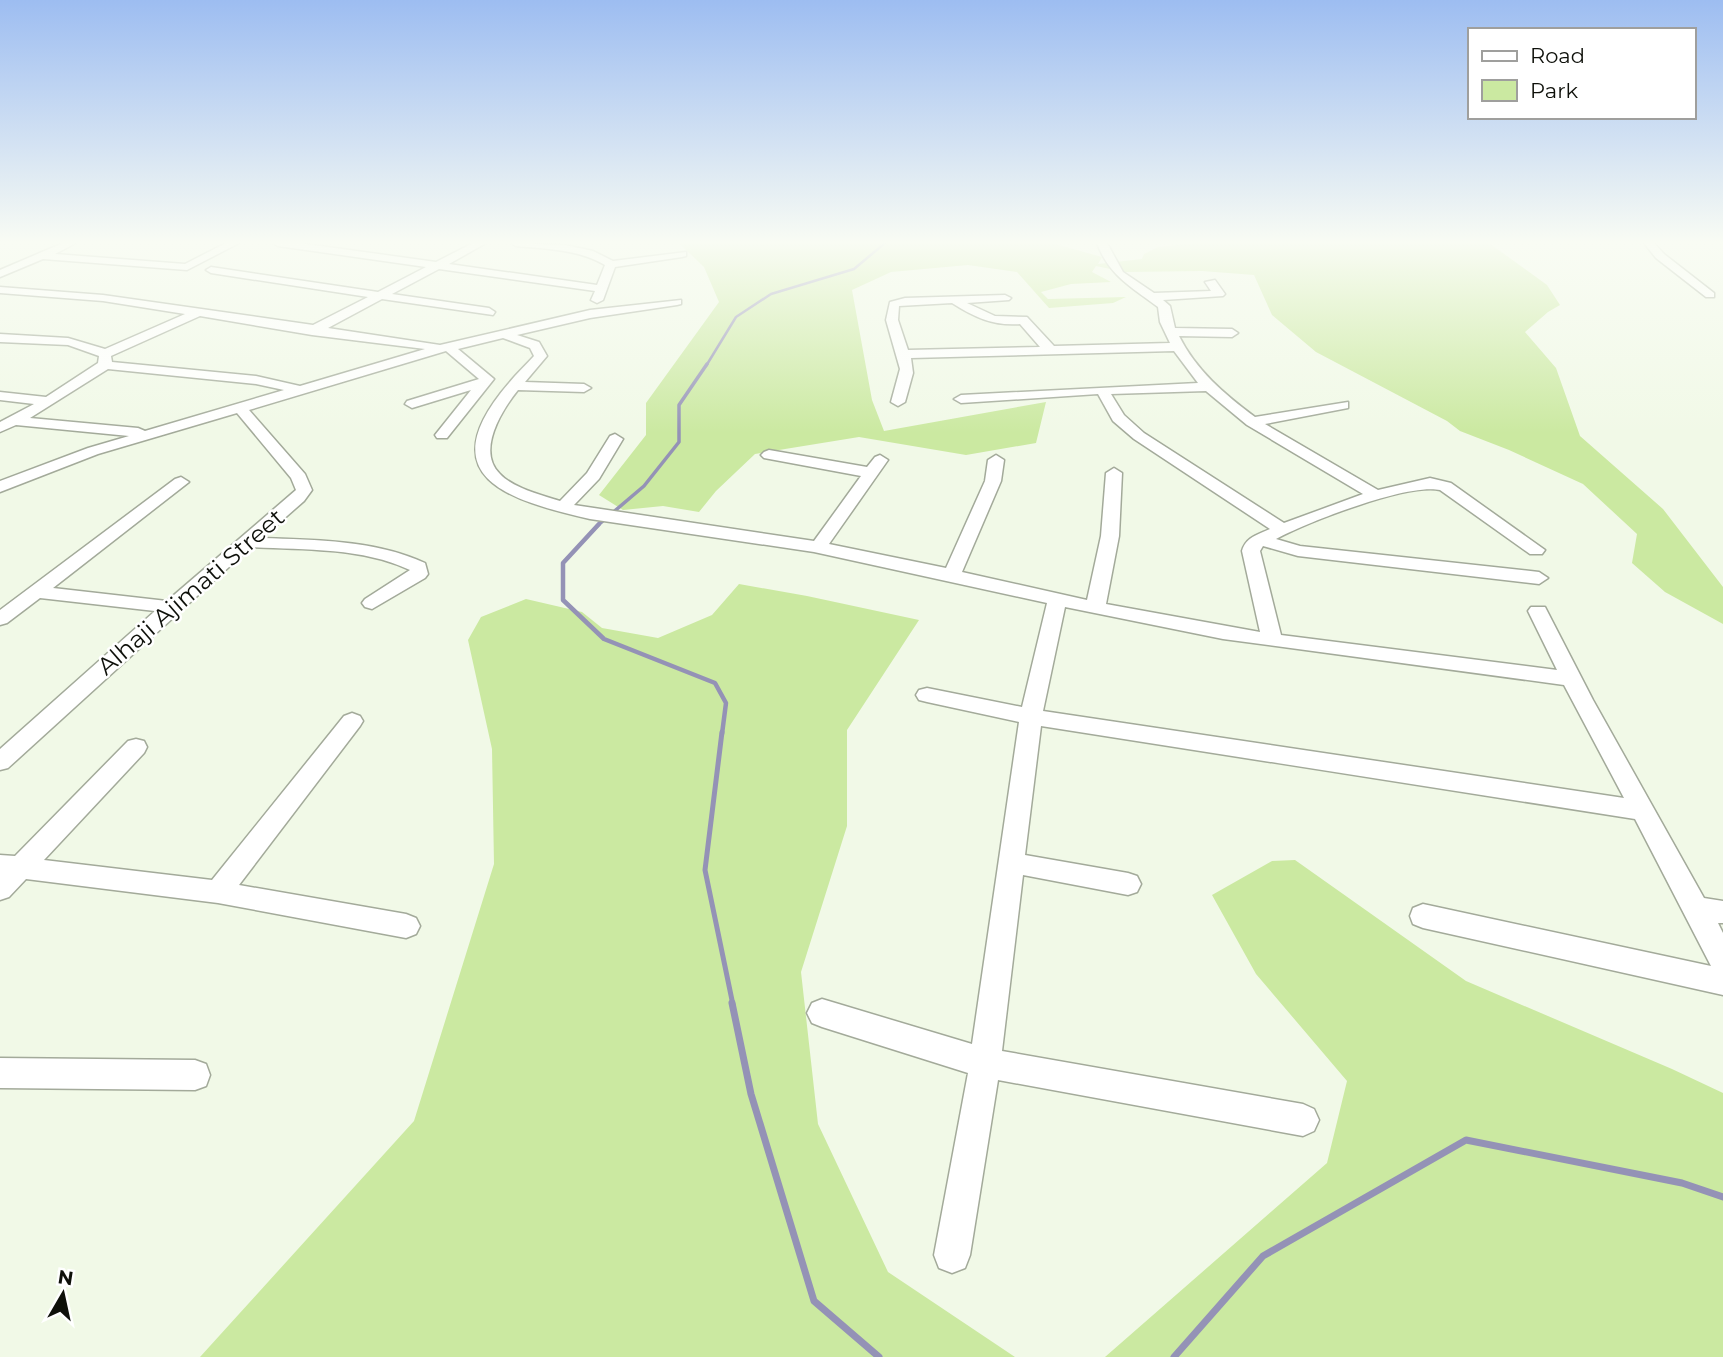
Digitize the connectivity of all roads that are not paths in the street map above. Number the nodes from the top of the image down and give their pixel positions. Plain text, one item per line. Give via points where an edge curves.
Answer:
1 (156, 306) edge
2 (359, 306) edge
3 (445, 306) edge
4 (594, 306) edge
5 (646, 306) edge
6 (893, 306) edge
7 (965, 306) edge
8 (1164, 306) edge
9 (198, 313) junction
10 (489, 313) dead end
11 (590, 314) junction
12 (173, 323) junction
13 (198, 328) dead end
14 (312, 331) junction
15 (1231, 333) dead end
16 (503, 334) junction
17 (0, 338) edge
18 (1176, 339) junction
19 (444, 348) junction
20 (1049, 349) junction
21 (905, 354) junction
22 (105, 360) junction
23 (486, 381) junction
24 (513, 386) junction
25 (1210, 387) junction
26 (584, 388) dead end
27 (300, 390) junction
28 (1102, 390) junction
29 (0, 396) edge
30 (961, 399) dead end
31 (49, 402) junction
32 (898, 402) dead end
33 (412, 404) dead end
34 (1343, 405) dead end
35 (241, 409) junction
36 (15, 421) junction
37 (1252, 422) junction
38 (0, 428) edge
39 (153, 433) junction
40 (442, 435) dead end
41 (615, 439) dead end
42 (769, 455) dead end
43 (996, 460) dead end
44 (1114, 473) dead end
45 (181, 482) dead end
46 (0, 487) edge
47 (1376, 495) junction
48 (562, 508) junction
49 (1282, 529) junction
50 (1259, 539) junction
51 (248, 542) junction
52 (819, 547) junction
53 (1536, 550) dead end
54 (952, 575) junction
55 (1539, 578) dead end
56 (37, 592) junction
57 (1057, 600) junction
58 (372, 603) dead end
59 (171, 607) junction
60 (1095, 610) junction
61 (1538, 611) dead end
62 (0, 619) edge
63 (1272, 640) junction
64 (1569, 679) junction
65 (927, 695) dead end
66 (1031, 717) junction
67 (352, 721) dead end
68 (136, 747) dead end
69 (0, 762) edge
70 (1640, 810) junction
71 (1013, 863) junction
72 (10, 866) edge
73 (1128, 884) dead end
74 (0, 889) edge
75 (218, 892) junction
76 (1710, 911) edge
77 (1423, 916) dead end
78 (406, 926) dead end
79 (1723, 961) edge
80 (1723, 982) edge
81 (822, 1013) dead end
82 (985, 1063) junction
83 (0, 1073) edge
84 (195, 1074) dead end
85 (1303, 1120) dead end
86 (952, 1255) dead end

1 - 9 street
2 - 14 street
3 - 10 street
4 - 11 street
5 - 11 street
6 - 21 street via 896,335
7 - 20 street via 983,319 1023,320
8 - 18 street
9 - 12 street
9 - 14 street
11 - 16 street
12 - 13 street
12 - 22 street
14 - 19 street
15 - 18 street
16 - 19 street
16 - 24 street via 535,345 541,356
17 - 22 street via 78,343 94,347
18 - 20 street
18 - 25 street
19 - 23 street
19 - 27 street
20 - 21 street
21 - 32 street via 907,373
22 - 27 street
22 - 31 street
23 - 33 street
23 - 40 street
24 - 26 street
24 - 48 street via 486,432 486,467 508,486
25 - 28 street
25 - 37 street
27 - 35 street
28 - 30 street
28 - 49 street via 1118,418 1139,436
29 - 31 street
31 - 36 street
34 - 37 street
35 - 39 street
35 - 51 street, Alhaji Ajimati Street via 299,477 304,490
36 - 38 street
36 - 39 street
37 - 47 street
39 - 46 street
41 - 48 street via 593,476
42 - 52 street via 876,466
43 - 54 street via 993,481
44 - 60 street via 1111,536
45 - 56 street
47 - 49 street
47 - 53 street via 1430,483 1445,486
48 - 52 street
49 - 50 street
50 - 55 street via 1298,551
50 - 63 street via 1251,551
51 - 58 street via 350,550 395,558 419,568 419,573
51 - 59 street, Alhaji Ajimati Street
52 - 54 street
54 - 57 street
56 - 59 street
56 - 62 street
57 - 60 street
57 - 66 street
59 - 69 street, Alhaji Ajimati Street
60 - 63 street
61 - 64 street
63 - 64 street
64 - 70 street
65 - 66 street
66 - 70 street
66 - 71 street
67 - 75 street
68 - 72 street
70 - 76 street
71 - 73 street
71 - 82 street
72 - 74 street
72 - 75 street
75 - 78 street
76 - 79 street
77 - 80 street
81 - 82 street
82 - 85 street
82 - 86 street
83 - 84 street

